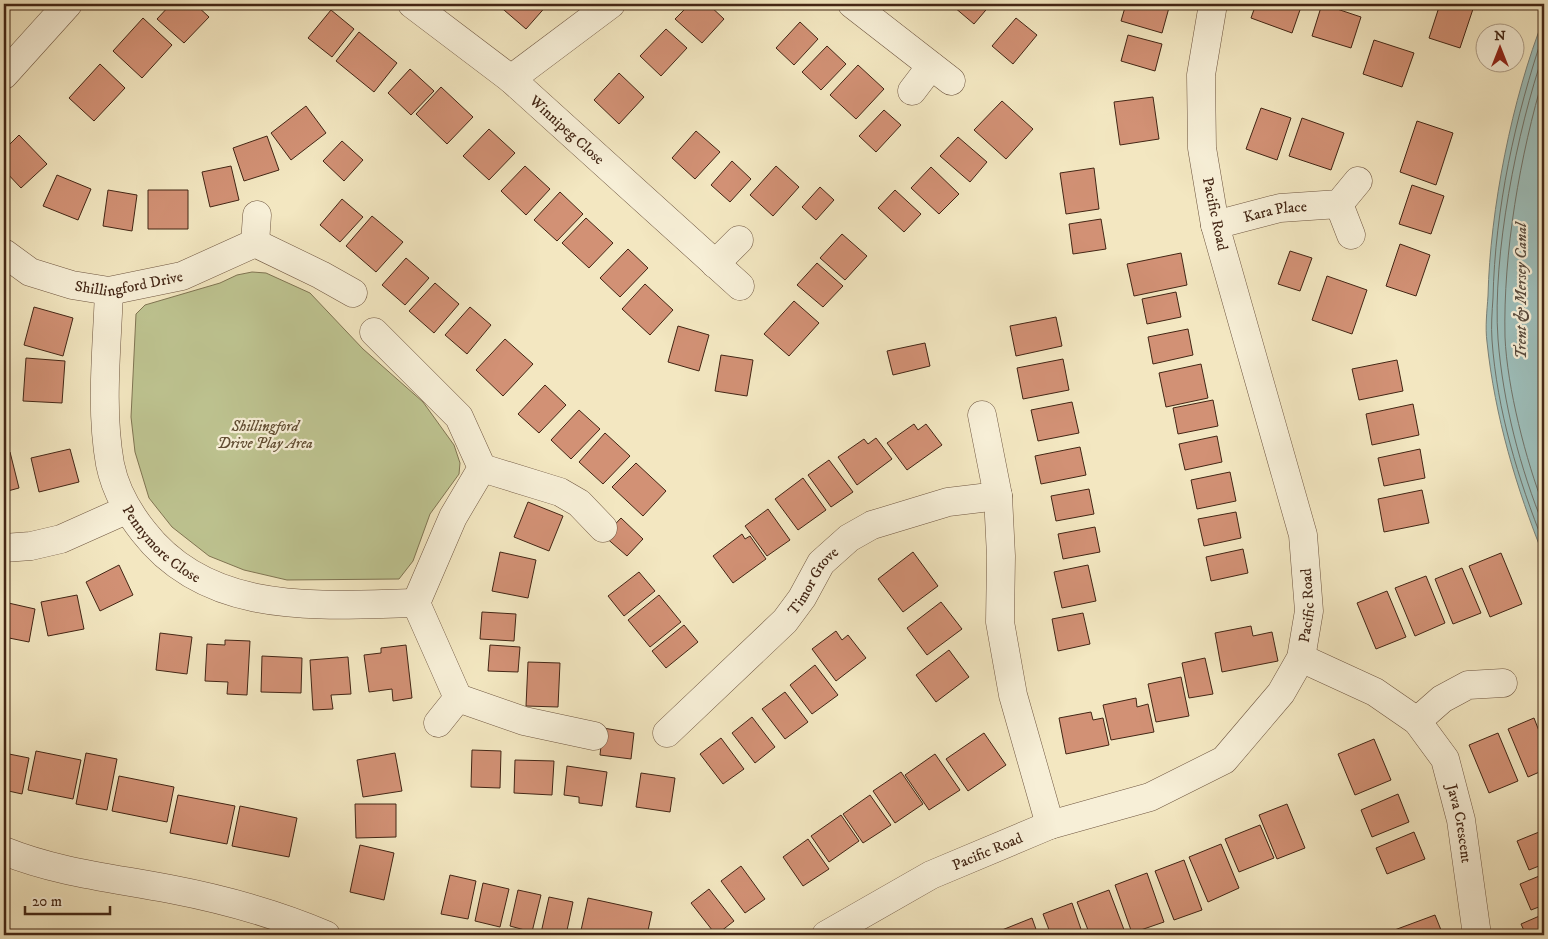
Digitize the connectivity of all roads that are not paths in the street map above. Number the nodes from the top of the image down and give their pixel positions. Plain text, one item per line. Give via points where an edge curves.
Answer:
1 (68, 4) edge
2 (412, 4) edge
3 (611, 4) edge
4 (852, 4) edge
5 (1213, 4) edge
6 (4, 75) edge
7 (511, 80) junction
8 (912, 91) dead end
9 (1358, 181) dead end
10 (1339, 204) junction
11 (256, 215) dead end
12 (1214, 226) junction
13 (1351, 235) dead end
14 (739, 240) dead end
15 (255, 243) junction
16 (4, 253) edge
17 (715, 264) junction
18 (740, 286) dead end
19 (110, 291) junction
20 (353, 293) dead end
21 (374, 332) dead end
22 (982, 415) dead end
23 (482, 468) junction
24 (998, 496) junction
25 (126, 510) junction
26 (604, 528) dead end
27 (4, 548) edge
28 (416, 603) junction
29 (1301, 658) junction
30 (1503, 683) dead end
31 (469, 702) junction
32 (1418, 721) junction
33 (438, 723) dead end
34 (667, 732) dead end
35 (594, 736) dead end
36 (1050, 825) junction
37 (4, 852) edge
38 (326, 935) edge
39 (826, 935) edge
40 (1477, 935) edge

1 - 6 street
2 - 7 street, Winnipeg Close
3 - 7 street
4 - 8 street via 941,74
5 - 12 street, Pacific Road via 1201,84 1202,148
7 - 17 street, Winnipeg Close
9 - 10 street
10 - 12 street, Kara Place via 1280,208
10 - 13 street
11 - 15 street
12 - 29 street, Pacific Road via 1303,535 1309,611
14 - 17 street
15 - 19 street, Shillingford Drive via 182,276
15 - 20 street
16 - 19 street, Shillingford Drive via 30,272 72,285
17 - 18 street, Winnipeg Close
19 - 25 street, Pennymore Close via 105,409 110,466
21 - 23 street via 459,417
22 - 24 street
23 - 26 street via 560,492 579,503
23 - 28 street via 453,517
24 - 34 street, Timor Grove via 948,502 872,524 849,538 821,563 785,621
24 - 36 street via 1000,622 1013,695
25 - 27 street via 61,539
25 - 28 street, Pennymore Close via 152,543 185,572 240,595 285,604
28 - 31 street
29 - 32 street, Java Crescent via 1375,692
29 - 36 street, Pacific Road via 1281,693 1224,760 1150,797
30 - 32 street via 1468,685 1442,699
31 - 33 street
31 - 35 street via 524,721
32 - 40 street, Java Crescent via 1445,759 1461,820
36 - 39 street, Pacific Road via 931,875
37 - 38 street via 81,875 170,889 245,907

